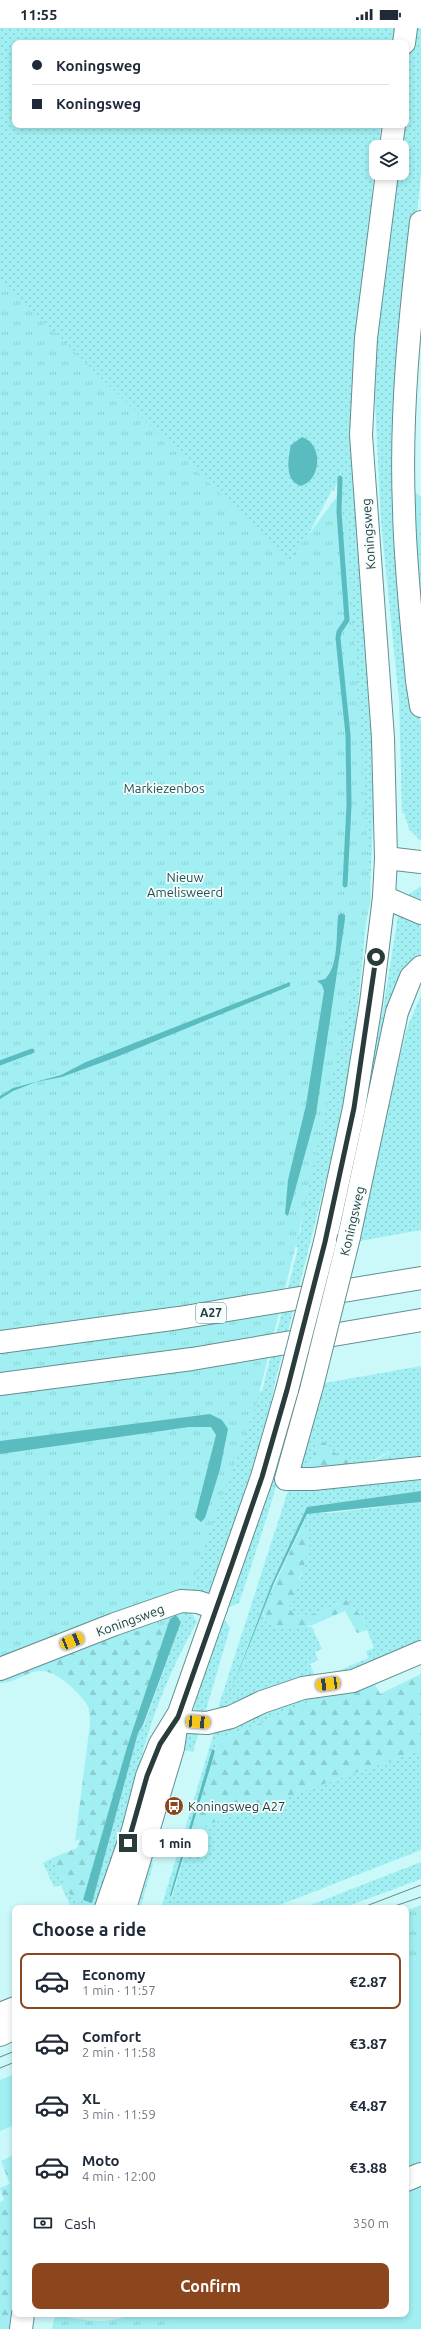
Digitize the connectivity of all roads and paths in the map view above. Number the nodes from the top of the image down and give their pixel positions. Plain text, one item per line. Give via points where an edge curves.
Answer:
1 (406, 28) edge
2 (404, 40) edge
3 (394, 128) edge
4 (392, 140) edge
5 (386, 180) edge
6 (421, 222) edge
7 (421, 706) edge
8 (386, 858) junction
9 (421, 862) edge
10 (384, 897) junction
11 (421, 913) edge
12 (421, 967) edge
13 (421, 1278) edge
14 (421, 1320) edge
15 (0, 1342) edge
16 (0, 1384) edge
17 (421, 1468) edge
18 (216, 1608) junction
19 (421, 1652) edge
20 (0, 1669) edge
21 (178, 1717) junction
22 (107, 1905) edge
23 (126, 1905) edge
24 (12, 2009) edge
25 (0, 2014) edge
26 (12, 2029) edge
27 (0, 2035) edge
28 (421, 2174) edge
29 (409, 2179) edge
30 (23, 2317) edge
31 (21, 2329) edge

1 - 2 main road
3 - 4 main road
5 - 8 main road, Koningsweg via 366,338 361,435 383,738
6 - 7 main road via 412,302 403,433 404,509
8 - 9 main road
8 - 10 main road, Koningsweg
10 - 11 main road
10 - 18 main road, Koningsweg, bridge via 354,1108 325,1242 262,1477
12 - 17 main road, Koningsweg, bridge via 411,977 398,1012 349,1237 286,1478 313,1479
13 - 15 main road, A27 via 187,1317
14 - 16 main road via 192,1359
18 - 20 main road, Koningsweg via 198,1602 182,1601
18 - 21 main road, Koningsweg
19 - 21 main road via 353,1681 303,1688 262,1702 231,1717 207,1723 189,1722
21 - 22 main road, Koningsweg via 160,1744 147,1776 133,1830
21 - 23 main road, Koningsweg via 174,1748
24 - 25 main road
26 - 27 main road
28 - 29 main road
30 - 31 main road

